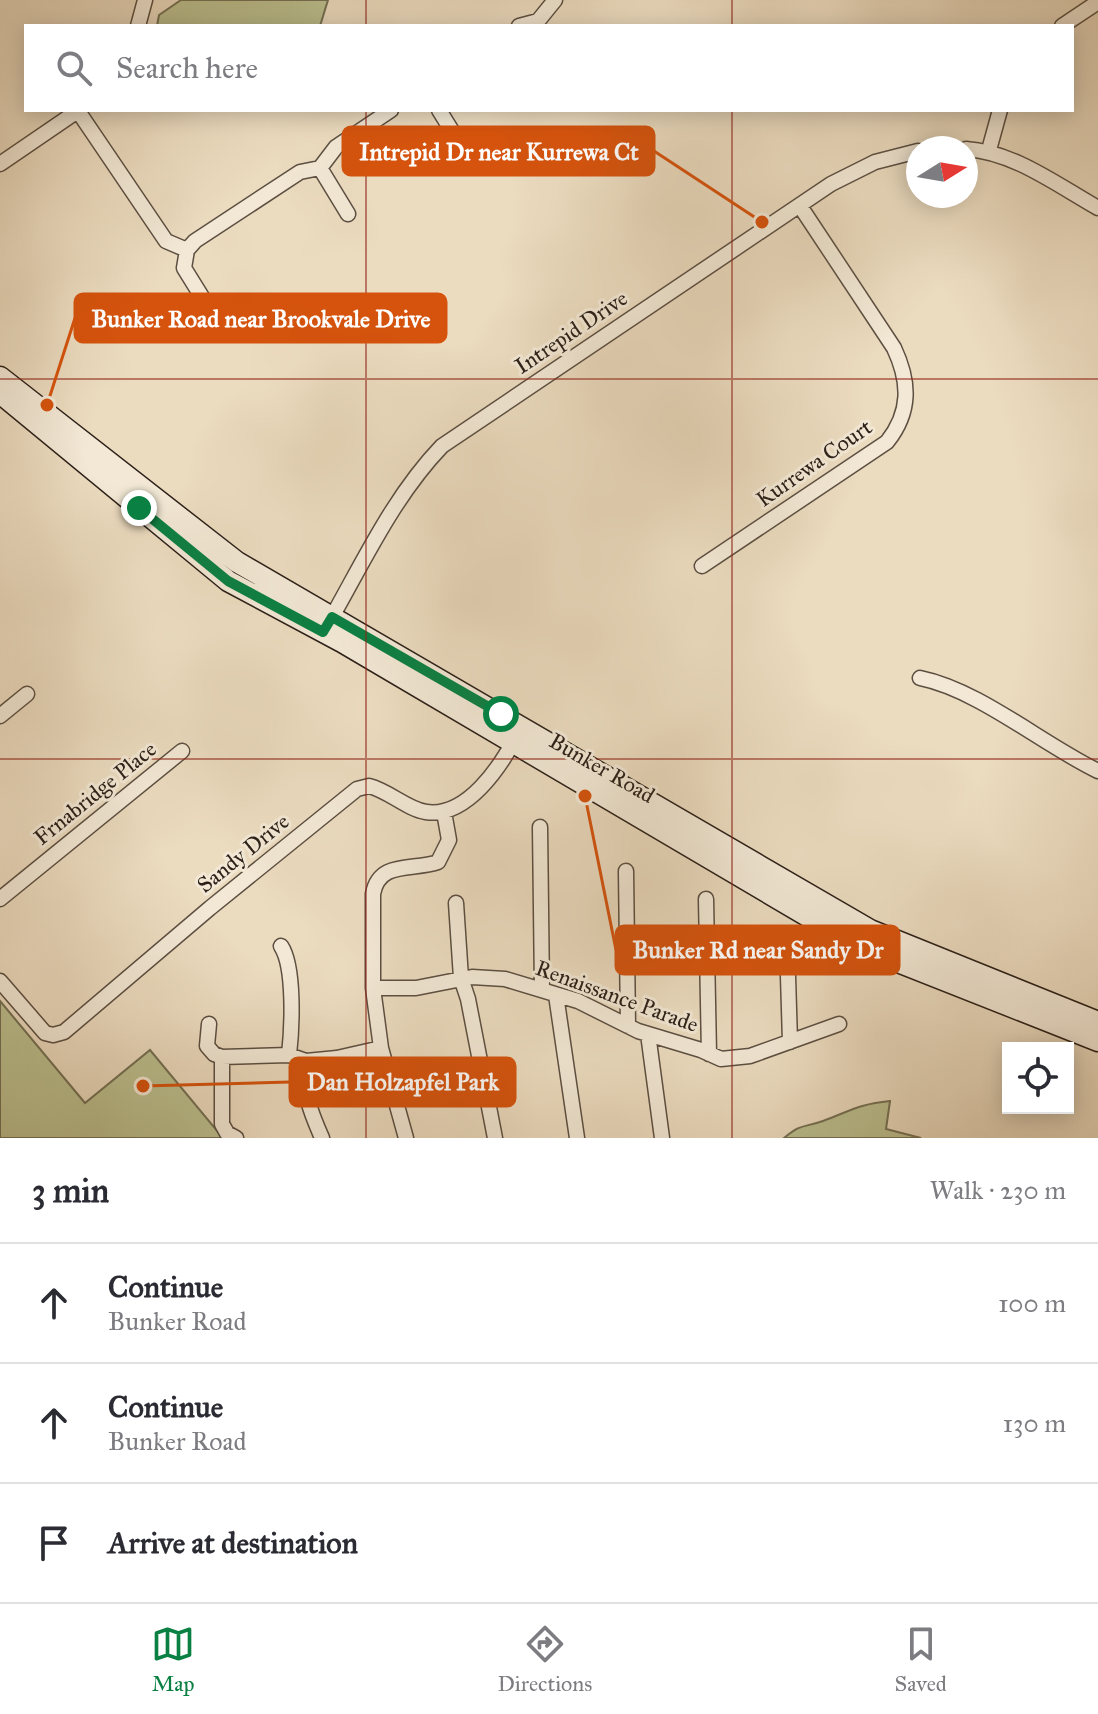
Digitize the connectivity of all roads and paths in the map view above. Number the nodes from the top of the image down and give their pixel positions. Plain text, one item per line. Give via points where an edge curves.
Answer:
1 (145, 0) edge
2 (555, 0) edge
3 (1098, 2) edge
4 (139, 24) edge
5 (540, 24) edge
6 (1065, 24) edge
7 (75, 112) edge
8 (79, 112) edge
9 (388, 112) edge
10 (440, 112) edge
11 (999, 112) edge
12 (460, 144) dead end
13 (978, 150) edge
14 (989, 150) junction
15 (906, 152) edge
16 (0, 164) edge
17 (320, 168) junction
18 (800, 206) junction
19 (1098, 208) edge
20 (348, 214) dead end
21 (187, 250) junction
22 (220, 326) dead end
23 (0, 377) edge
24 (0, 393) edge
25 (702, 566) dead end
26 (327, 625) junction
27 (920, 678) dead end
28 (27, 694) dead end
29 (0, 716) edge
30 (517, 736) junction
31 (182, 751) dead end
32 (1098, 771) edge
33 (444, 812) junction
34 (540, 827) dead end
35 (626, 871) dead end
36 (0, 899) edge
37 (706, 899) dead end
38 (456, 903) dead end
39 (865, 939) junction
40 (787, 943) dead end
41 (281, 946) dead end
42 (461, 978) junction
43 (0, 981) edge
44 (373, 988) junction
45 (549, 992) junction
46 (1098, 1022) edge
47 (209, 1024) dead end
48 (839, 1024) dead end
49 (628, 1026) junction
50 (648, 1034) junction
51 (1098, 1041) edge
52 (790, 1042) junction
53 (381, 1048) junction
54 (709, 1054) junction
55 (289, 1055) junction
56 (222, 1057) junction
57 (306, 1061) junction
58 (236, 1138) edge
59 (322, 1138) edge
60 (406, 1138) edge
61 (495, 1138) edge
62 (577, 1138) edge
63 (662, 1138) edge

1 - 4 street
2 - 5 street
3 - 6 street
7 - 16 street
8 - 21 street via 166,241
9 - 17 street via 336,147
10 - 12 street
11 - 14 street
13 - 14 street
14 - 19 street
15 - 18 street, Intrepid Drive via 853,171
17 - 20 street
17 - 21 street via 300,172
18 - 25 street, Kurrewa Court via 894,348 903,366 906,408 887,442
18 - 26 street, Intrepid Drive via 442,446 402,493
21 - 22 street via 184,268
23 - 26 main road, Bunker Road via 237,562
24 - 26 main road, Bunker Road via 228,581
26 - 30 main road, Bunker Road
27 - 32 street via 940,682
28 - 29 street
30 - 33 street via 496,773
30 - 39 main road, Bunker Road
31 - 36 street, Frnabridge Place
33 - 43 street, Sandy Drive via 423,812 369,786 357,789 64,1032 45,1033
33 - 44 street via 449,840 438,862 422,868 397,867 374,885
34 - 45 street
35 - 49 street
37 - 54 street
38 - 42 street
39 - 46 main road, Bunker Road
39 - 51 main road, Bunker Road
40 - 52 street
41 - 55 street via 289,969
42 - 44 street, Renaissance Parade via 416,988
42 - 45 street, Renaissance Parade via 505,979
42 - 61 street
44 - 53 street
45 - 49 street, Renaissance Parade
45 - 62 street
47 - 56 street via 207,1046
48 - 52 street, Renaissance Parade
49 - 50 street, Renaissance Parade
50 - 54 street, Renaissance Parade
50 - 63 street
52 - 54 street, Renaissance Parade via 750,1056 721,1059
53 - 57 street
53 - 60 street
55 - 56 street
55 - 57 street
56 - 58 street via 222,1124
57 - 59 street via 307,1104

